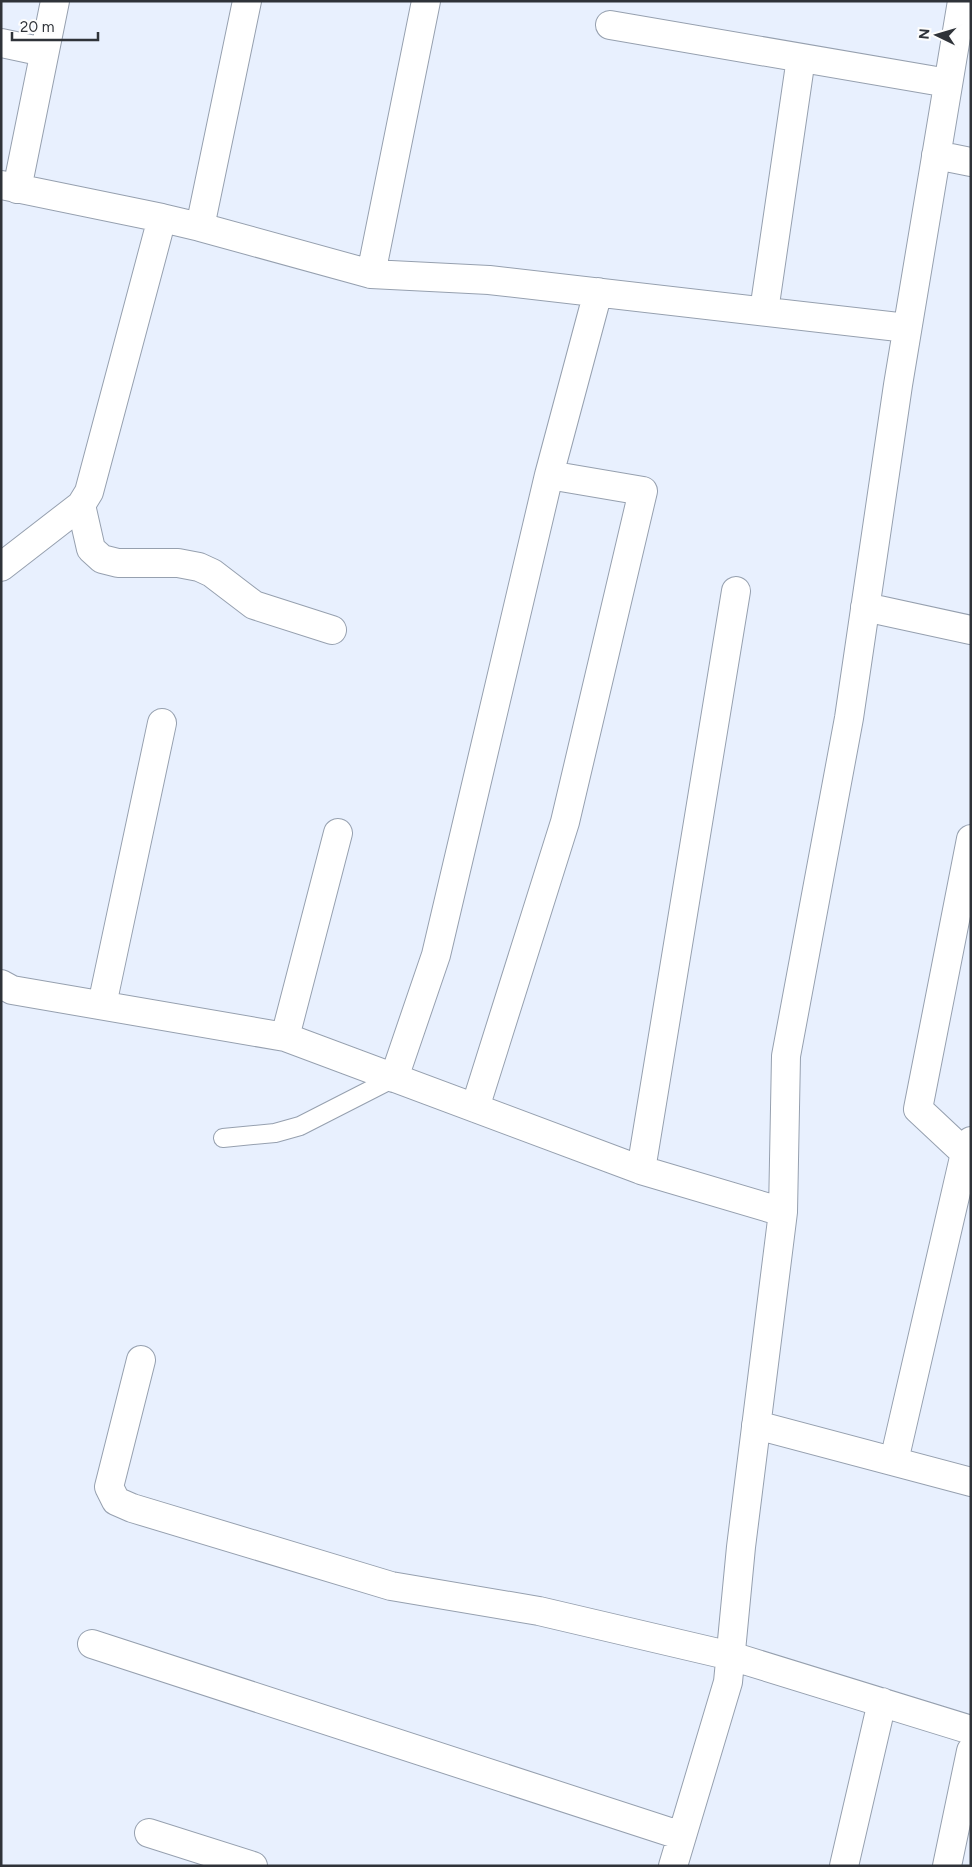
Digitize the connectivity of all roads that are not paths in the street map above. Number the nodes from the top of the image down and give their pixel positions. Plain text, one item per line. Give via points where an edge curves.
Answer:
1 (55, 1) edge
2 (247, 1) edge
3 (426, 1) edge
4 (962, 1) edge
5 (610, 25) dead end
6 (1, 43) edge
7 (44, 52) junction
8 (801, 58) junction
9 (948, 83) junction
10 (936, 155) junction
11 (971, 162) edge
12 (9, 187) edge
13 (162, 218) junction
14 (200, 227) junction
15 (371, 274) junction
16 (598, 292) junction
17 (764, 311) junction
18 (907, 328) junction
19 (549, 474) junction
20 (81, 504) junction
21 (1, 567) edge
22 (736, 591) dead end
23 (865, 607) junction
24 (332, 630) dead end
25 (971, 630) edge
26 (162, 722) dead end
27 (338, 833) dead end
28 (971, 840) edge
29 (1, 984) edge
30 (102, 1005) junction
31 (285, 1037) junction
32 (394, 1078) junction
33 (475, 1108) junction
34 (223, 1138) dead end
35 (968, 1147) edge
36 (641, 1170) junction
37 (783, 1212) junction
38 (961, 1216) edge
39 (140, 1360) dead end
40 (756, 1425) junction
41 (894, 1462) junction
42 (971, 1482) edge
43 (92, 1644) dead end
44 (730, 1656) junction
45 (882, 1702) junction
46 (971, 1730) edge
47 (971, 1750) edge
48 (149, 1833) dead end
49 (682, 1836) junction
50 (253, 1866) edge
51 (673, 1866) edge
52 (844, 1866) edge
53 (947, 1866) edge

1 - 7 street
2 - 14 street
3 - 15 street
4 - 9 street
5 - 8 street
6 - 7 street
7 - 12 street
8 - 9 street
8 - 17 street
9 - 10 street
10 - 11 street
10 - 18 street
12 - 13 street
13 - 14 street
13 - 20 street via 89,492
14 - 15 street
15 - 16 street via 489,280
16 - 17 street
16 - 19 street
17 - 18 street
18 - 23 street
19 - 32 street via 436,954
19 - 33 street via 642,491 564,822
20 - 21 street
20 - 24 street via 91,549 102,559 118,563 199,566 254,605
22 - 36 street
23 - 25 street
23 - 37 street via 849,718 786,1056
26 - 30 street
27 - 31 street
28 - 35 street via 918,1109
29 - 30 street via 12,990
30 - 31 street
31 - 32 street
32 - 33 street
32 - 34 lane via 300,1126 275,1133
33 - 36 street
35 - 38 street
36 - 37 street
37 - 40 street
38 - 41 street
39 - 44 street via 108,1487 116,1501 391,1586 539,1611
40 - 41 street
40 - 44 street
41 - 42 street
43 - 49 street
44 - 45 street
44 - 49 street via 728,1682
45 - 46 street
45 - 52 street
47 - 53 street
48 - 50 street
49 - 51 street

